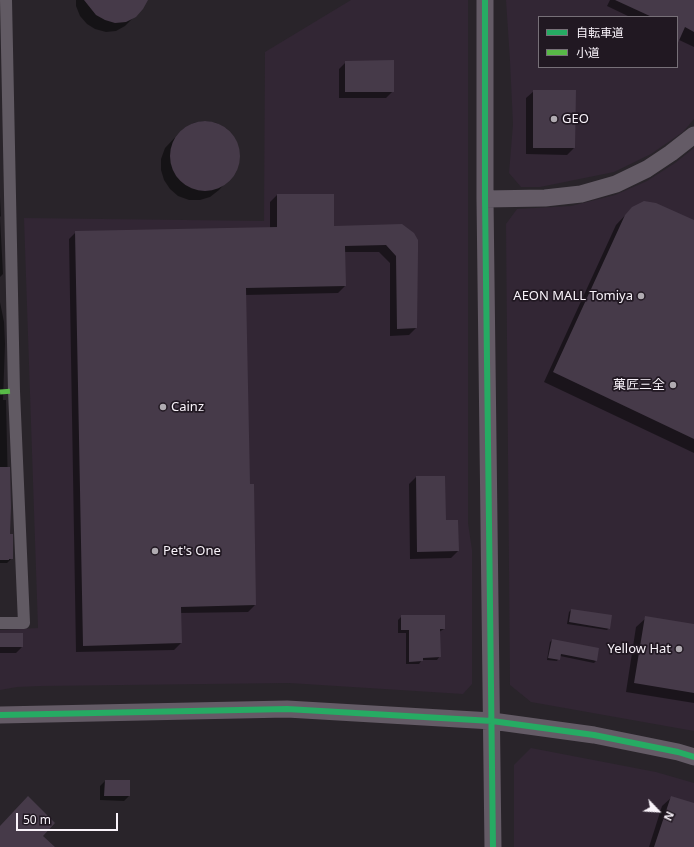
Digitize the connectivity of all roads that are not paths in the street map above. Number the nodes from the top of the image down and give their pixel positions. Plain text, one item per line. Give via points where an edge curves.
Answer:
1 (6, 0) edge
2 (485, 0) edge
3 (4, 40) edge
4 (5, 119) edge
5 (694, 135) edge
6 (485, 199) junction
7 (0, 623) edge
8 (0, 715) edge
9 (492, 721) junction
10 (694, 757) edge
11 (493, 847) edge

1 - 3 street
2 - 6 street
3 - 4 street
4 - 7 street via 24,623
5 - 6 street via 647,169 616,184 581,194 545,198
6 - 9 street
8 - 9 street via 288,709
9 - 10 street via 594,735
9 - 11 street

